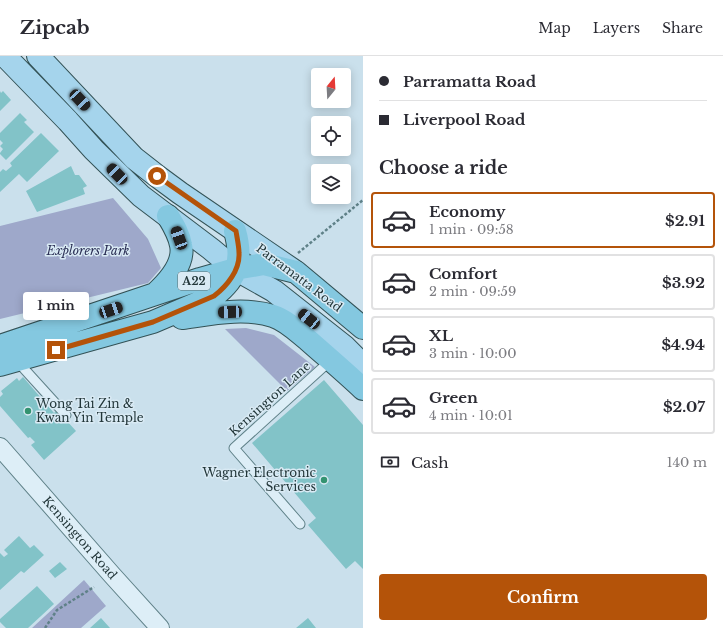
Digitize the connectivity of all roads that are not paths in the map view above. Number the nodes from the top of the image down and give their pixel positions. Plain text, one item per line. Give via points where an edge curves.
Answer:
1 (5, 56) edge
2 (38, 56) edge
3 (168, 216) junction
4 (236, 231) junction
5 (297, 263) junction
6 (235, 269) junction
7 (154, 295) junction
8 (153, 322) junction
9 (363, 328) edge
10 (0, 346) edge
11 (337, 354) junction
12 (8, 362) edge
13 (363, 365) edge
14 (363, 379) edge
15 (363, 389) edge
16 (66, 415) dead end
17 (0, 447) edge
18 (300, 524) dead end
19 (160, 628) edge

1 - 3 main road via 117,174
2 - 4 main road, Parramatta Road via 134,158
3 - 6 main road
3 - 7 highway via 182,247 172,276
4 - 5 main road, Parramatta Road
4 - 6 highway via 240,253
5 - 6 highway, A22 via 264,264
5 - 9 highway, Parramatta Road / A22
6 - 7 highway, A22
6 - 8 highway via 222,289 214,296
6 - 11 main road
7 - 10 highway, A22
8 - 11 highway via 218,313 264,313 275,316
8 - 12 highway
11 - 13 main road
11 - 14 lane
11 - 15 highway
11 - 18 lane, Kensington Lane via 234,448
12 - 16 lane
17 - 19 street, Kensington Road

